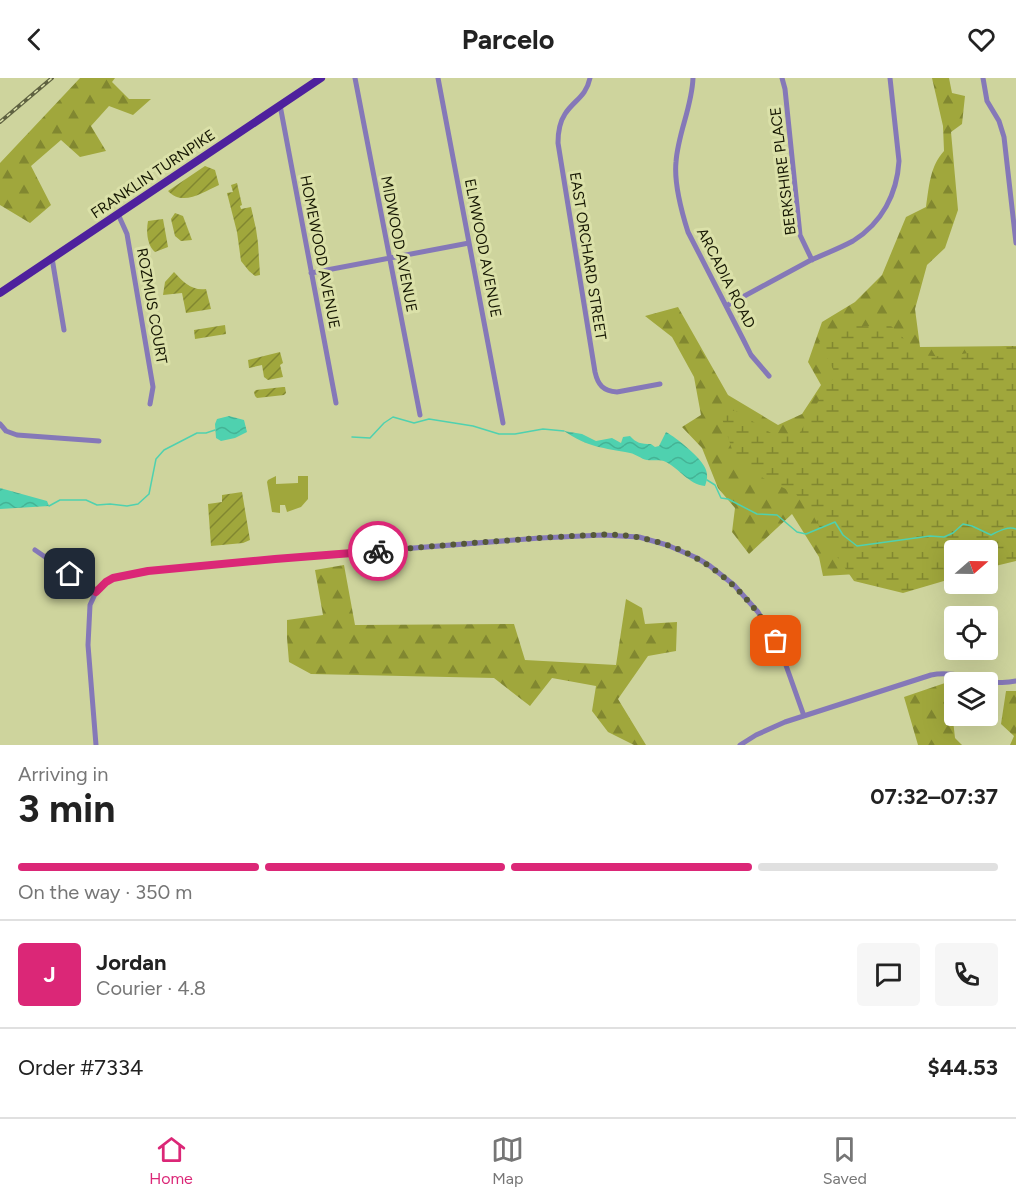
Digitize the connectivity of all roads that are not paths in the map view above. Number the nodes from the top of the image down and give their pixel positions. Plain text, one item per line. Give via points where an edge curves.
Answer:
1 (321, 78) edge
2 (355, 78) edge
3 (438, 78) edge
4 (590, 78) edge
5 (693, 78) edge
6 (782, 78) edge
7 (890, 78) edge
8 (983, 78) edge
9 (280, 105) junction
10 (118, 214) junction
11 (469, 243) junction
12 (1016, 243) edge
13 (52, 258) junction
14 (390, 258) junction
15 (812, 260) junction
16 (312, 273) junction
17 (0, 292) edge
18 (726, 306) junction
19 (64, 330) dead end
20 (769, 376) dead end
21 (660, 384) dead end
22 (336, 403) dead end
23 (150, 404) dead end
24 (420, 416) dead end
25 (503, 423) dead end
26 (0, 424) edge
27 (99, 441) dead end
28 (35, 550) dead end
29 (96, 592) junction
30 (1016, 681) edge
31 (804, 716) junction
32 (96, 745) edge
33 (740, 745) edge

1 - 9 main road, FRANKLIN TURNPIKE
2 - 14 street, MIDWOOD AVENUE
3 - 11 street, ELMWOOD AVENUE
4 - 21 street, EAST ORCHARD STREET via 585,93 562,119 558,143 595,372 599,384 609,391
5 - 18 street, ARCADIA ROAD via 675,172 688,232
6 - 15 street, BERKSHIRE PLACE via 800,235
7 - 15 street via 899,161 893,193 882,215 868,230
8 - 12 street via 987,101 1005,137
9 - 10 main road, FRANKLIN TURNPIKE
9 - 16 street, HOMEWOOD AVENUE
10 - 13 main road, FRANKLIN TURNPIKE
10 - 23 street, ROZMUS COURT via 132,258 153,387
11 - 14 street
11 - 25 street, ELMWOOD AVENUE
13 - 17 main road, FRANKLIN TURNPIKE
13 - 19 street
14 - 16 street
14 - 24 street, MIDWOOD AVENUE
15 - 18 street
16 - 22 street, HOMEWOOD AVENUE
18 - 20 street, ARCADIA ROAD via 751,355
26 - 27 street via 16,435
28 - 29 street
29 - 31 street via 113,578 171,568 540,538 639,537 697,558 749,601 776,641
29 - 32 street via 90,605 88,645
30 - 31 street via 1003,683 940,673
31 - 33 street

